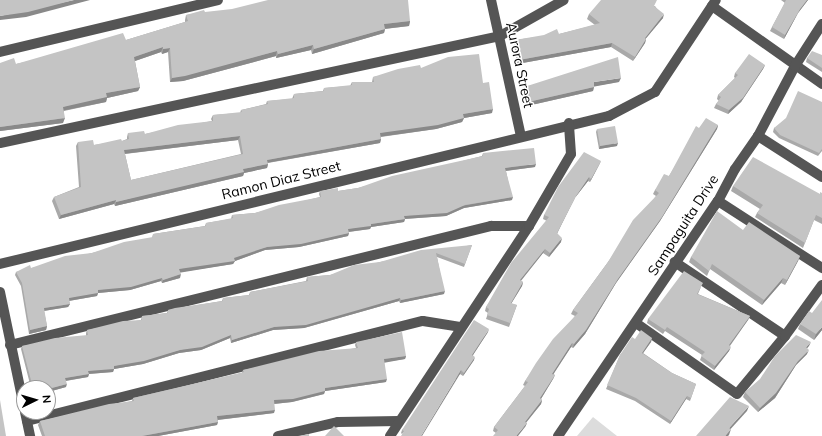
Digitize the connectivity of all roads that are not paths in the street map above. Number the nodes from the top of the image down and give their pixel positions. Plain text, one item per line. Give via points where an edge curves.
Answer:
1 (218, 0) edge
2 (491, 0) edge
3 (564, 0) edge
4 (714, 3) edge
5 (822, 24) edge
6 (500, 36) junction
7 (0, 52) edge
8 (794, 66) junction
9 (822, 84) edge
10 (569, 123) junction
11 (521, 136) junction
12 (758, 136) junction
13 (0, 143) edge
14 (822, 177) edge
15 (718, 201) junction
16 (529, 226) junction
17 (675, 262) junction
18 (0, 264) edge
19 (822, 268) edge
20 (822, 286) edge
21 (0, 292) edge
22 (636, 323) junction
23 (462, 326) junction
24 (785, 336) junction
25 (10, 345) junction
26 (18, 380) edge
27 (56, 410) edge
28 (27, 420) edge
29 (399, 421) junction
30 (30, 436) edge
31 (278, 436) edge
32 (390, 436) edge
33 (558, 436) edge

1 - 7 street
2 - 6 street, Aurora Street
3 - 6 street
4 - 8 street
4 - 10 street, Ramon Diaz Street via 655,92 609,116
5 - 8 street, Sampaguita Drive
6 - 11 street, Aurora Street
6 - 13 street
8 - 9 street
8 - 12 street, Sampaguita Drive
10 - 11 street, Ramon Diaz Street
10 - 16 street via 570,154
11 - 18 street, Ramon Diaz Street
12 - 14 street
12 - 15 street, Sampaguita Drive via 735,169
15 - 17 street, Sampaguita Drive
15 - 19 street
16 - 23 street
16 - 25 street via 491,226
17 - 22 street, Sampaguita Drive
17 - 24 street
20 - 24 street
21 - 25 street
22 - 24 street via 737,394
22 - 33 street, Sampaguita Drive
23 - 27 street via 423,321
23 - 29 street
25 - 26 street
28 - 30 street
29 - 31 street via 338,422
29 - 32 street

